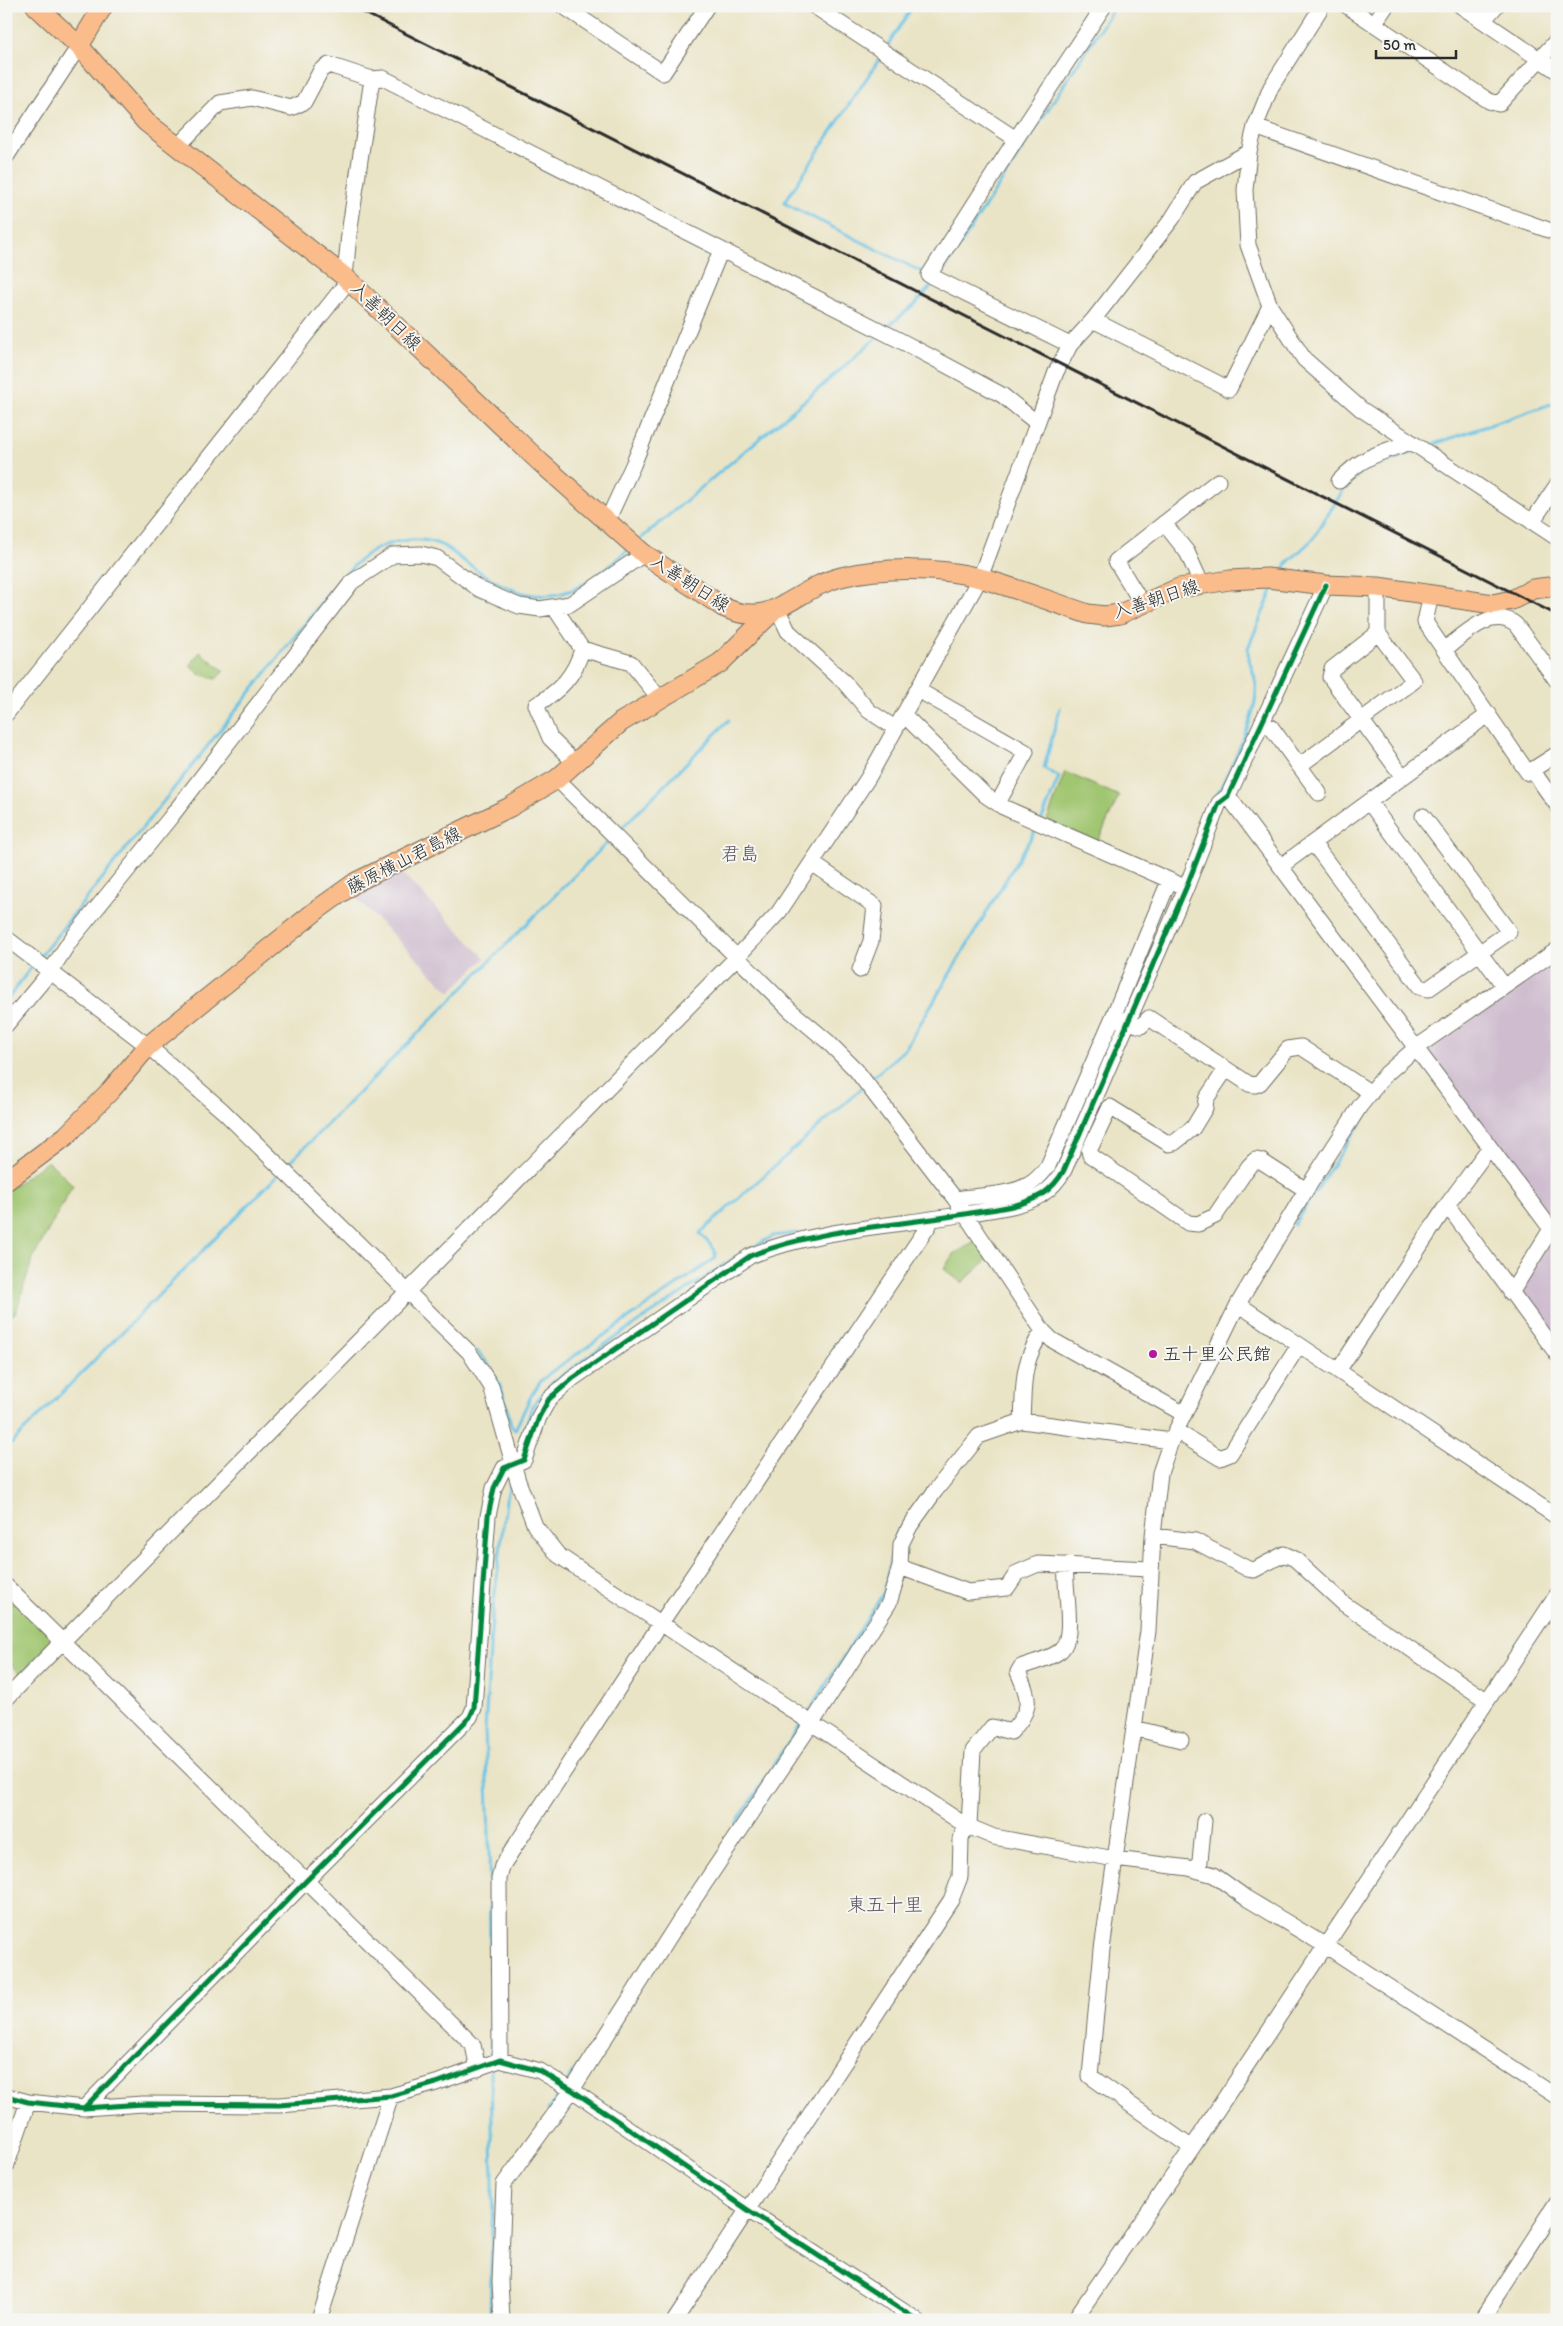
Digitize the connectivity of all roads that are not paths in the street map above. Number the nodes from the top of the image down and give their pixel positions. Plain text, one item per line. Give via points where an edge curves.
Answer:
1 (36, 6) edge
2 (103, 6) edge
3 (563, 6) edge
4 (707, 6) edge
5 (814, 6) edge
6 (1104, 6) edge
7 (1322, 6) edge
8 (1347, 6) edge
9 (1386, 6) edge
10 (1461, 6) edge
11 (1496, 6) edge
12 (1483, 21) junction
13 (1374, 24) junction
14 (1557, 40) edge
15 (79, 46) junction
16 (1540, 59) junction
17 (1557, 71) edge
18 (372, 79) junction
19 (1255, 127) junction
20 (1016, 139) junction
21 (177, 147) junction
22 (1249, 152) junction
23 (6, 157) edge
24 (1557, 233) edge
25 (721, 250) junction
26 (347, 279) junction
27 (1270, 306) junction
28 (1093, 320) junction
29 (1070, 345) junction
30 (1037, 423) junction
31 (1411, 442) junction
32 (1218, 481) dead end
33 (1339, 481) dead end
34 (1557, 485) edge
35 (607, 521) junction
36 (1532, 522) junction
37 (1164, 523) junction
38 (1557, 538) edge
39 (644, 554) junction
40 (980, 578) junction
41 (1201, 583) junction
42 (1326, 585) junction
43 (1557, 586) edge
44 (1378, 587) junction
45 (1430, 595) junction
46 (1143, 605) junction
47 (554, 607) junction
48 (778, 608) junction
49 (1378, 634) junction
50 (582, 649) junction
51 (1445, 649) junction
52 (1557, 681) edge
53 (918, 690) junction
54 (660, 699) junction
55 (6, 714) edge
56 (1489, 714) junction
57 (904, 715) junction
58 (1361, 720) junction
59 (1262, 722) junction
60 (895, 728) junction
61 (1557, 754) edge
62 (575, 763) junction
63 (1299, 766) junction
64 (1532, 770) junction
65 (1403, 777) junction
66 (556, 779) junction
67 (1319, 793) dead end
68 (1228, 796) junction
69 (1369, 802) junction
70 (998, 804) junction
71 (1557, 805) edge
72 (1423, 816) dead end
73 (1313, 843) junction
74 (812, 863) junction
75 (1281, 866) junction
76 (1169, 880) junction
77 (1186, 888) junction
78 (6, 938) edge
79 (1557, 950) edge
80 (1480, 953) junction
81 (737, 957) junction
82 (860, 970) dead end
83 (50, 972) junction
84 (1504, 986) junction
85 (1113, 1016) junction
86 (1128, 1023) junction
87 (6, 1025) edge
88 (148, 1046) junction
89 (1417, 1047) junction
90 (1226, 1069) junction
91 (1371, 1093) junction
92 (1490, 1147) junction
93 (6, 1181) edge
94 (1306, 1190) junction
95 (955, 1199) junction
96 (1447, 1205) junction
97 (964, 1214) junction
98 (929, 1220) junction
99 (407, 1292) junction
100 (1511, 1293) junction
101 (1238, 1304) junction
102 (1043, 1331) junction
103 (1299, 1345) junction
104 (1557, 1354) edge
105 (1338, 1371) junction
106 (1184, 1414) junction
107 (1022, 1421) junction
108 (1174, 1436) junction
109 (513, 1463) junction
110 (1557, 1517) edge
111 (1153, 1536) junction
112 (1066, 1565) junction
113 (900, 1567) junction
114 (1150, 1569) junction
115 (6, 1586) edge
116 (1557, 1595) edge
117 (661, 1623) junction
118 (63, 1641) junction
119 (6, 1699) edge
120 (1486, 1700) junction
121 (812, 1723) junction
122 (1134, 1728) junction
123 (1181, 1740) dead end
124 (1204, 1821) dead end
125 (967, 1826) junction
126 (1115, 1858) junction
127 (1200, 1870) junction
128 (306, 1880) junction
129 (1326, 1946) junction
130 (500, 2060) junction
131 (478, 2069) junction
132 (572, 2090) junction
133 (6, 2096) edge
134 (391, 2096) junction
135 (1557, 2097) edge
136 (28, 2102) junction
137 (84, 2108) junction
138 (1192, 2148) junction
139 (6, 2167) edge
140 (1557, 2203) edge
141 (748, 2210) junction
142 (319, 2320) edge
143 (502, 2320) edge
144 (675, 2320) edge
145 (917, 2320) edge
146 (1074, 2320) edge
147 (1481, 2320) edge

1 - 15 main road, 入善朝日線
2 - 15 main road
3 - 4 street via 663,72
5 - 20 street
6 - 20 street
7 - 19 street via 1270,87
8 - 13 street
9 - 13 street
10 - 12 street
11 - 12 street
12 - 16 street
13 - 16 street via 1489,101 1499,104
14 - 16 street
15 - 21 main road, 入善朝日線 via 146,122
15 - 23 street
16 - 17 street
18 - 21 street via 329,65 321,70 304,102 291,108 252,98 220,102
18 - 25 street via 383,78
18 - 26 street via 350,234
19 - 22 street
19 - 24 street
20 - 29 street via 929,275
21 - 26 main road, 入善朝日線
22 - 27 street via 1245,190 1248,244
22 - 28 street via 1195,182 1172,219
25 - 30 street via 1002,395
25 - 35 street
26 - 35 main road, 入善朝日線
26 - 55 street
27 - 28 street via 1229,389
27 - 31 street via 1304,359 1361,409
28 - 29 street
29 - 30 street
30 - 40 street
31 - 33 street via 1365,459
31 - 36 street
32 - 37 street
34 - 36 street
35 - 39 main road, 入善朝日線
36 - 38 street
37 - 41 street via 1186,552
37 - 46 street via 1116,561
39 - 47 street via 570,604
39 - 48 main road, 入善朝日線 via 736,614 764,614
40 - 46 main road, 入善朝日線 via 1088,614 1120,614
40 - 48 main road, 入善朝日線 via 954,573 883,569 828,581
40 - 53 street
41 - 42 main road, 入善朝日線 via 1267,578
41 - 46 main road, 入善朝日線 via 1179,588
42 - 44 main road, 入善朝日線
42 - 59 street
43 - 45 main road, 入善朝日線 via 1533,590 1512,600 1493,604
44 - 45 main road, 入善朝日線
44 - 49 street
45 - 51 street via 1425,622
47 - 50 street
47 - 83 street via 519,606 479,589 437,558 421,554 393,555 352,582 170,818 70,941
48 - 54 main road, 藤原横山君島線 via 764,618 720,664
48 - 60 street via 788,630 844,682 869,711
49 - 58 street via 1332,669 1330,677
49 - 58 street via 1414,681
50 - 54 street via 631,663
50 - 62 street via 578,666 558,692 536,706 550,738
51 - 52 street via 1488,618 1509,619
51 - 56 street
53 - 57 street
53 - 70 street via 1026,752
54 - 62 main road, 藤原横山君島線 via 621,722
56 - 64 street via 1528,773
56 - 65 street
57 - 60 street
57 - 70 street
58 - 63 street
58 - 65 street
59 - 63 street via 1271,727
59 - 68 street
60 - 74 street via 868,778
61 - 64 street
62 - 66 main road, 藤原横山君島線
63 - 67 street
64 - 71 street
65 - 69 street
66 - 81 street
66 - 88 main road, 藤原横山君島線 via 510,807 356,882
68 - 75 street
68 - 77 street via 1219,803
69 - 73 street
69 - 80 street
70 - 76 street
72 - 80 street via 1509,932
73 - 75 street
73 - 80 street via 1420,987 1428,989
74 - 81 street via 779,912
74 - 82 street via 875,906 871,941
75 - 89 street
76 - 77 street
76 - 85 street
77 - 86 street
78 - 83 street
79 - 84 street
80 - 84 street
81 - 95 street via 791,1012 856,1070
81 - 99 street
83 - 87 street
83 - 88 street
84 - 89 street
85 - 86 street
85 - 95 street via 1048,1166 1038,1178 1016,1189
86 - 90 street via 1141,1026 1149,1018
86 - 97 street via 1056,1184 1019,1204
88 - 93 main road, 藤原横山君島線 via 66,1136
88 - 99 street via 222,1111
89 - 91 street via 1386,1074
89 - 92 street
90 - 91 street via 1255,1085 1288,1049 1301,1047
90 - 94 street via 1206,1099 1205,1108 1193,1128 1174,1143 1169,1144 1110,1107 1090,1155 1188,1223 1198,1224 1215,1216 1255,1160 1261,1160
91 - 94 street
92 - 96 street
92 - 100 street via 1551,1229
94 - 101 street
95 - 97 street
96 - 100 street
96 - 105 street
97 - 98 street
97 - 102 street
98 - 109 street via 774,1246 750,1256 572,1379 549,1399 524,1460
98 - 117 street via 929,1225
99 - 109 street via 469,1352 491,1386
99 - 118 street
100 - 104 street
101 - 103 street
101 - 106 street
102 - 106 street via 1052,1340
102 - 107 street via 1029,1352 1025,1365
103 - 105 street
103 - 108 street via 1230,1454 1220,1458
105 - 110 street
106 - 108 street
107 - 108 street
107 - 113 street via 979,1436 960,1458 910,1526 901,1544
108 - 111 street via 1160,1473
109 - 117 street via 535,1526 558,1555
109 - 128 street via 504,1468 494,1488 488,1516 474,1708 470,1717
111 - 114 street
111 - 120 street via 1195,1541 1254,1570 1284,1554 1295,1559 1344,1604
112 - 113 street via 1038,1564 1017,1573 1007,1588 968,1592
112 - 114 street
112 - 125 street via 1064,1578 1069,1634 1065,1646 1021,1667 1018,1672 1028,1694 1029,1706 1020,1723 1011,1732 992,1727 973,1750
113 - 121 street via 889,1603
114 - 122 street via 1148,1631
115 - 118 street
116 - 120 street
117 - 121 street
117 - 130 street via 502,1866 499,1879
118 - 119 street
118 - 128 street
120 - 129 street
121 - 125 street
121 - 132 street via 678,1923
122 - 123 street
122 - 126 street
124 - 127 street
125 - 126 street via 994,1837
125 - 141 street via 961,1839 960,1877 951,1900
126 - 127 street
126 - 138 street via 1102,1949 1090,2076
127 - 129 street via 1214,1874 1246,1898
128 - 131 street via 473,2045
128 - 137 street
129 - 135 street
129 - 138 street
130 - 131 street
130 - 132 street via 540,2071
131 - 134 street
132 - 141 street
132 - 143 street via 504,2184 500,2281
133 - 136 street
134 - 137 street via 279,2105 143,2104
134 - 142 street
136 - 137 street
136 - 139 street
138 - 146 street
140 - 147 street
141 - 144 street
141 - 145 street

